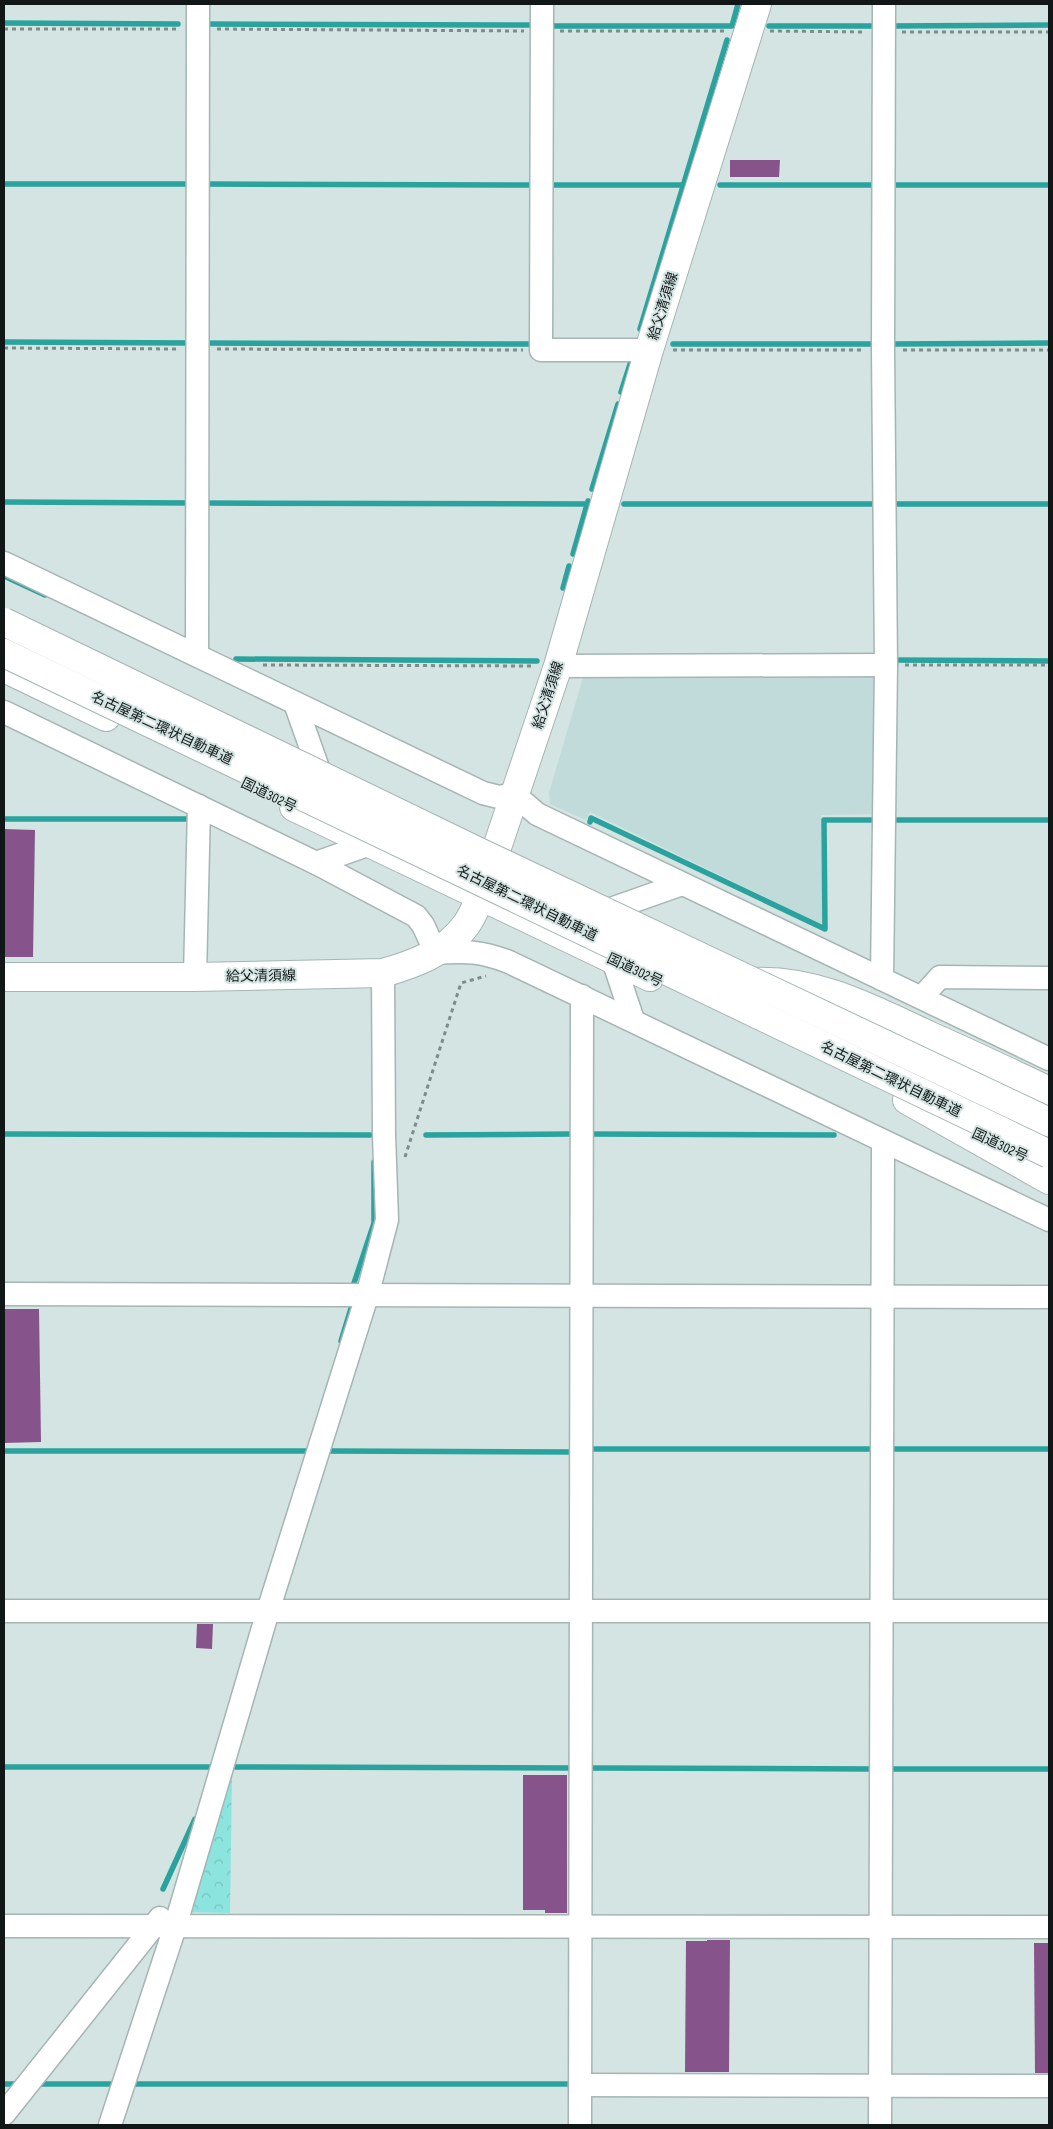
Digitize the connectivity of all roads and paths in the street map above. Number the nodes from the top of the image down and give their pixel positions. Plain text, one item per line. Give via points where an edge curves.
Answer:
1 (198, 4) edge
2 (542, 4) edge
3 (757, 4) edge
4 (884, 4) edge
5 (198, 29) junction
6 (4, 30) edge
7 (542, 31) junction
8 (749, 31) junction
9 (884, 32) junction
10 (1049, 32) edge
11 (4, 348) edge
12 (198, 349) junction
13 (541, 350) junction
14 (650, 350) junction
15 (883, 350) junction
16 (1049, 350) edge
17 (4, 563) edge
18 (4, 622) edge
19 (4, 653) edge
20 (197, 655) junction
21 (258, 665) dead end
22 (886, 665) junction
23 (558, 666) junction
24 (1049, 666) edge
25 (4, 668) edge
26 (295, 703) junction
27 (4, 712) edge
28 (514, 794) junction
29 (199, 806) junction
30 (339, 829) junction
31 (370, 844) junction
32 (316, 863) junction
33 (682, 884) junction
34 (480, 898) junction
35 (551, 931) junction
36 (436, 953) junction
37 (613, 960) junction
38 (509, 962) junction
39 (383, 973) junction
40 (4, 977) edge
41 (195, 978) junction
42 (1049, 978) edge
43 (882, 979) junction
44 (673, 988) junction
45 (582, 996) junction
46 (922, 997) junction
47 (633, 1020) junction
48 (1049, 1059) edge
49 (1049, 1091) edge
50 (907, 1100) junction
51 (1049, 1122) edge
52 (883, 1142) junction
53 (1049, 1154) edge
54 (1049, 1168) edge
55 (1049, 1180) edge
56 (387, 1184) junction
57 (1049, 1220) edge
58 (4, 1294) edge
59 (367, 1296) junction
60 (581, 1296) junction
61 (883, 1297) junction
62 (1049, 1297) edge
63 (581, 1610) junction
64 (882, 1610) junction
65 (4, 1611) edge
66 (268, 1611) junction
67 (1049, 1611) edge
68 (4, 1926) edge
69 (165, 1926) junction
70 (580, 1927) junction
71 (880, 1927) junction
72 (1049, 1927) edge
73 (580, 2085) junction
74 (880, 2086) junction
75 (1049, 2086) edge
76 (4, 2114) edge
77 (110, 2125) edge
78 (580, 2125) edge
79 (880, 2125) edge

1 - 5 street
2 - 7 street
3 - 8 main road, 給父清須線
4 - 9 street
5 - 6 path
5 - 7 path
5 - 12 street
7 - 8 path
7 - 13 street
8 - 9 path
8 - 14 main road, 給父清須線
9 - 10 path
9 - 15 street
11 - 12 path
12 - 13 path
12 - 20 street
13 - 14 street
14 - 15 path
14 - 23 main road, 給父清須線
15 - 16 path
15 - 22 street
17 - 20 street
18 - 51 main road, 名古屋第二環状自動車道, bridge
19 - 53 main road, 名古屋第二環状自動車道, bridge
20 - 26 street
21 - 23 path
22 - 23 street
22 - 24 path
22 - 43 street
23 - 28 main road, 給父清須線
25 - 30 main road, 国道302号
26 - 28 street via 483,794 498,797
26 - 30 street
27 - 29 street
28 - 33 street via 537,814
28 - 34 main road, 給父清須線
29 - 32 street
29 - 41 street
30 - 31 main road, 国道302号
31 - 32 street
31 - 34 main road, 国道302号
32 - 36 street via 416,916
33 - 35 street
33 - 43 street
34 - 35 main road, 国道302号
34 - 36 main road, 給父清須線 via 466,925
35 - 37 main road, 国道302号
36 - 38 street via 466,951
36 - 39 main road, 給父清須線
37 - 44 main road, 国道302号
37 - 47 street
38 - 45 street
38 - 56 path via 502,973 461,983 403,1164
39 - 41 main road, 給父清須線
39 - 56 street
40 - 41 main road, 給父清須線
42 - 46 street via 940,977
43 - 46 street
44 - 49 main road via 764,982 819,989 878,1011
44 - 50 main road, 国道302号
45 - 47 street
45 - 60 street
46 - 48 street
47 - 52 street
50 - 54 main road, 国道302号
50 - 55 main road
52 - 57 street
52 - 61 street
56 - 59 street via 387,1220
58 - 59 street
59 - 60 street
59 - 66 street
60 - 61 street
60 - 63 street
61 - 62 street
61 - 64 street
63 - 64 street
63 - 66 street
63 - 70 street
64 - 67 street
64 - 71 street
65 - 66 street
66 - 69 street via 193,1864
68 - 69 street
69 - 70 street
69 - 76 street
69 - 77 street
70 - 71 street
70 - 73 street
71 - 72 street
71 - 74 street
73 - 74 street
73 - 78 street
74 - 75 street
74 - 79 street

